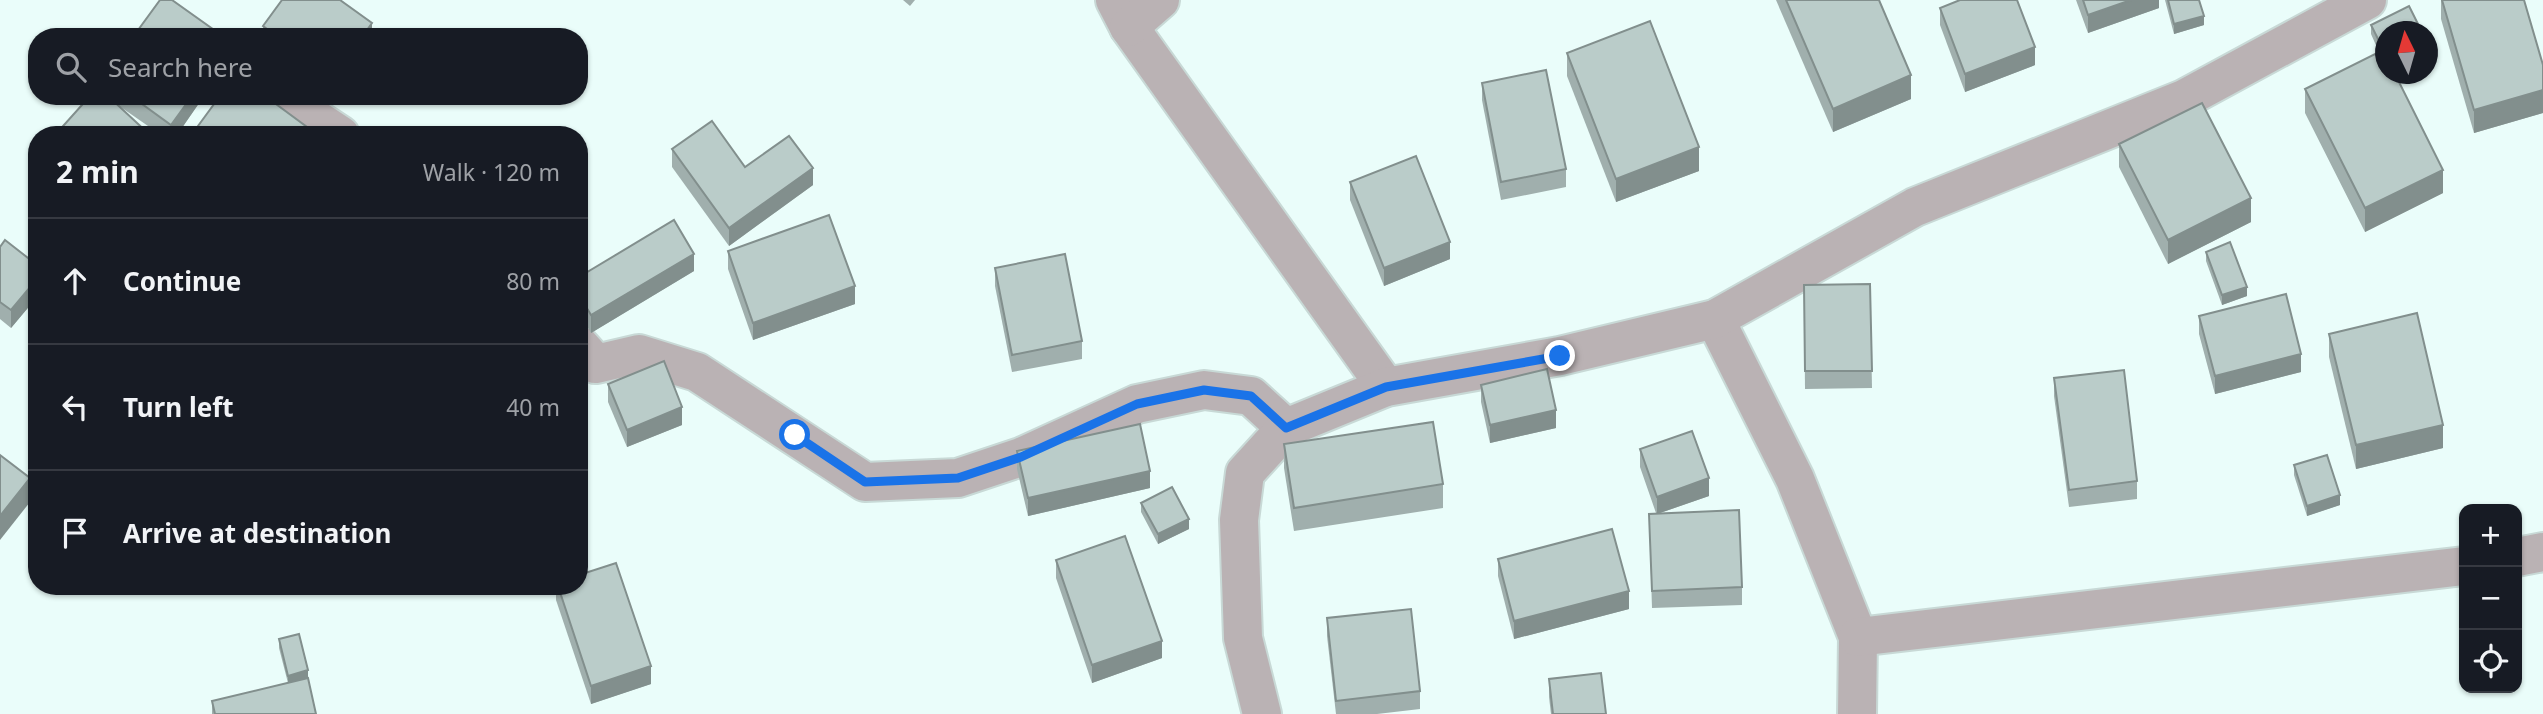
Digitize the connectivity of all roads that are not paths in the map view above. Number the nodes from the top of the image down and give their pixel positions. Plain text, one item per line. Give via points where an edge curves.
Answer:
1 (1160, 0) edge
2 (2367, 0) edge
3 (1122, 14) edge
4 (295, 105) edge
5 (327, 126) edge
6 (1715, 319) junction
7 (588, 355) edge
8 (1386, 387) junction
9 (1286, 428) junction
10 (2543, 552) edge
11 (2522, 556) edge
12 (2459, 567) edge
13 (1858, 637) junction
14 (1262, 714) edge
15 (1857, 714) edge

1 - 3 street
2 - 6 street via 2184,99 1915,207
3 - 8 street
4 - 5 street
6 - 8 street via 1560,356
6 - 13 street via 1795,479
7 - 9 street via 596,364 639,354 697,372 865,482 958,478 1021,457 1137,404 1204,390 1251,396
8 - 9 street
9 - 14 street via 1245,473 1239,520 1243,638
10 - 11 street
12 - 13 street
13 - 15 street

